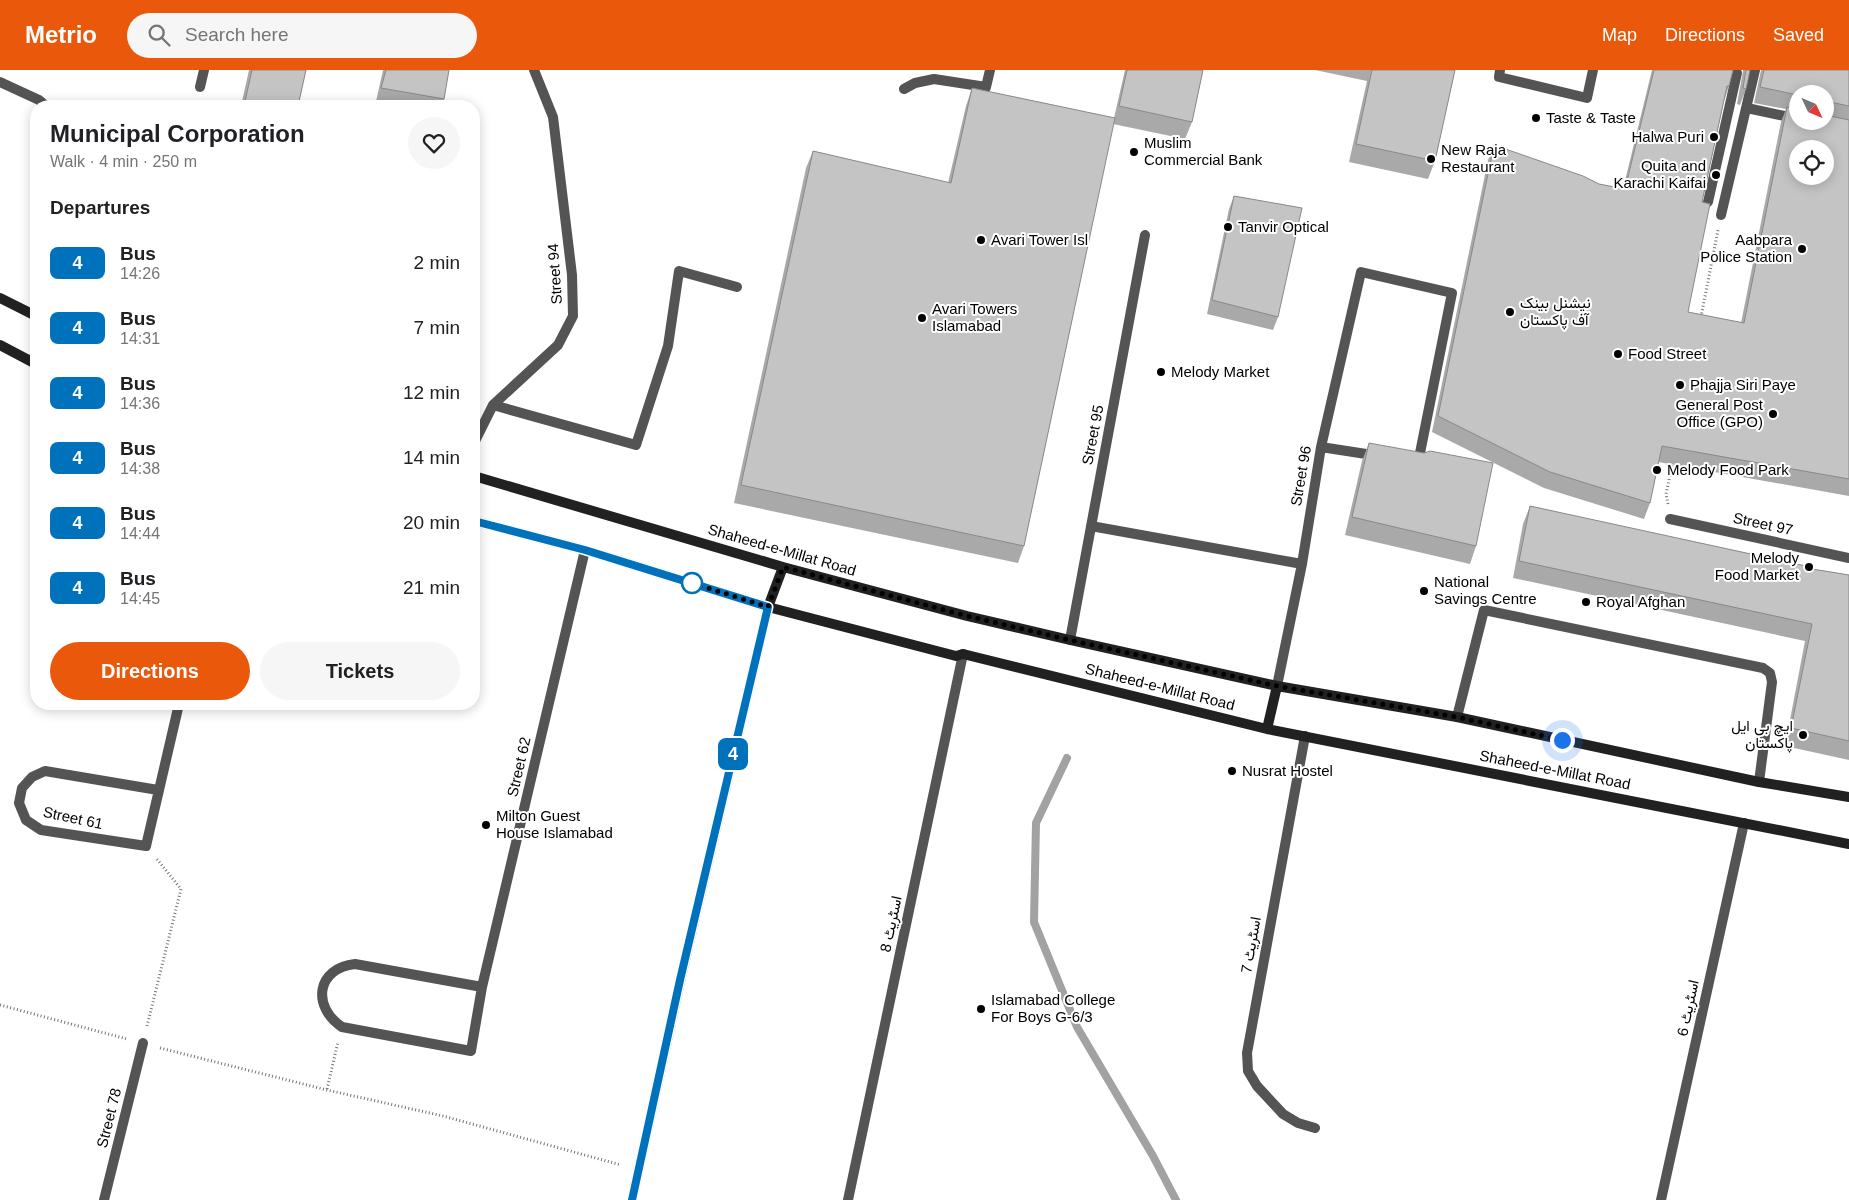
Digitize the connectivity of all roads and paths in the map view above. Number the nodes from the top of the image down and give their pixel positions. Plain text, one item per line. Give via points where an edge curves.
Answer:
1 (204, 70) edge
2 (534, 70) edge
3 (990, 70) edge
4 (1500, 70) edge
5 (1593, 70) edge
6 (1724, 70) edge
7 (1755, 70) edge
8 (0, 82) edge
9 (200, 87) dead end
10 (904, 89) dead end
11 (39, 100) edge
12 (1747, 108) junction
13 (1789, 117) edge
14 (1708, 202) edge
15 (1721, 215) joint
16 (1145, 235) dead end
17 (737, 287) dead end
18 (0, 298) edge
19 (30, 313) edge
20 (1700, 321) edge
21 (0, 345) edge
22 (30, 361) edge
23 (493, 405) junction
24 (480, 431) edge
25 (1321, 447) junction
26 (1674, 456) edge
27 (1392, 458) edge
28 (1410, 462) edge
29 (480, 478) edge
30 (1670, 519) joint
31 (480, 523) edge
32 (1091, 526) junction
33 (585, 550) junction
34 (1849, 558) edge
35 (1302, 564) junction
36 (783, 567) junction
37 (768, 607) junction
38 (1070, 640) junction
39 (964, 654) junction
40 (1277, 686) junction
41 (178, 710) edge
42 (1457, 717) junction
43 (1267, 729) junction
44 (1305, 736) junction
45 (1759, 782) junction
46 (158, 790) junction
47 (1849, 798) edge
48 (1744, 823) junction
49 (1849, 844) edge
50 (146, 846) junction
51 (482, 987) junction
52 (0, 1005) edge
53 (342, 1027) junction
54 (143, 1043) junction
55 (326, 1090) junction
56 (1315, 1128) dead end
57 (639, 1170) junction
58 (104, 1200) edge
59 (632, 1200) edge
60 (848, 1200) edge
61 (1661, 1200) edge

1 - 9 street
2 - 23 street, Street 94 via 554,117 572,275 573,316 558,346
3 - 10 street via 986,87 934,79
4 - 5 street via 1499,77 1587,98
6 - 14 street via 1737,73
7 - 12 street
8 - 11 street
12 - 13 street
12 - 15 street
15 - 20 path
16 - 32 street, Street 95
17 - 23 street via 679,271 668,346 636,445
18 - 19 main road
21 - 22 main road
23 - 24 street, Street 94
25 - 27 street
25 - 28 street, Street 96 via 1361,272 1452,293 1419,464
25 - 35 street, Street 96
26 - 30 path via 1666,494
29 - 36 main road, Shaheed-e-Millat Road
30 - 34 street, Street 97
31 - 33 main road, Shaheed-e-Millat Road
32 - 35 street
32 - 38 street, Street 95
33 - 37 main road, Shaheed-e-Millat Road
33 - 51 street, Street 62
35 - 40 street, Street 96
36 - 37 main road
36 - 38 main road, Shaheed-e-Millat Road
37 - 39 main road, Shaheed-e-Millat Road via 956,656
37 - 57 main road via 682,971
38 - 40 main road, Shaheed-e-Millat Road
39 - 43 main road, Shaheed-e-Millat Road
39 - 60 street, اسٹریٹ 8
40 - 42 main road, Shaheed-e-Millat Road
40 - 43 main road
41 - 46 street
42 - 45 main road, Shaheed-e-Millat Road
42 - 45 street via 1484,610 1763,668 1770,673 1772,682
43 - 44 main road, Shaheed-e-Millat Road
44 - 48 main road, Shaheed-e-Millat Road
44 - 56 street, اسٹریٹ 7 via 1247,1053 1248,1071 1257,1086 1283,1114
45 - 47 main road, Shaheed-e-Millat Road
46 - 50 street
46 - 50 street, Street 61 via 45,771 32,777 22,788 19,803 26,820 41,830
48 - 49 main road, Shaheed-e-Millat Road
48 - 61 street, اسٹریٹ 6
50 - 54 path via 181,889
51 - 53 street, Street 62 via 471,1051
51 - 53 street via 355,964 345,965 327,978 321,995 323,1008 331,1020
52 - 54 path
53 - 55 path
54 - 55 path
54 - 58 street, Street 78
55 - 57 path via 444,1116
57 - 59 main road

